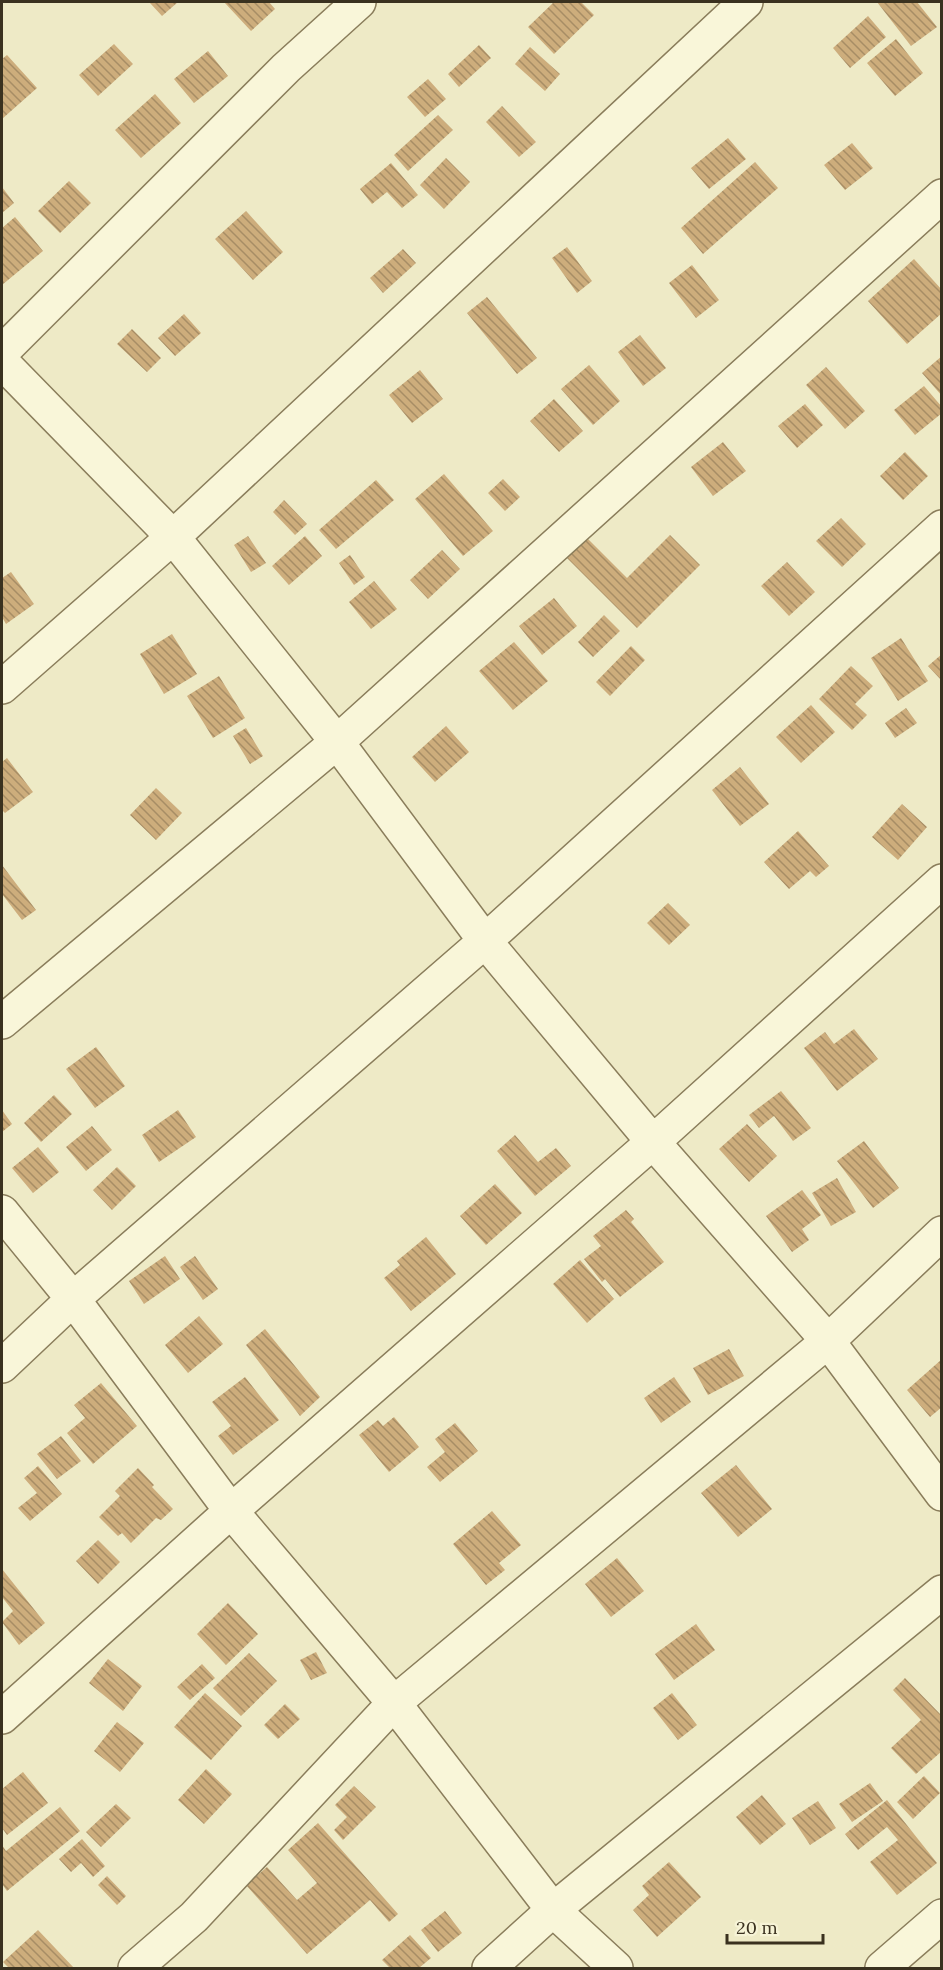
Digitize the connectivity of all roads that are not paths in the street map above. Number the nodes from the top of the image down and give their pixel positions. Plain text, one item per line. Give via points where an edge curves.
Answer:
1 (358, 2) edge
2 (746, 2) edge
3 (942, 196) edge
4 (2, 352) edge
5 (2, 362) edge
6 (942, 527) edge
7 (173, 537) junction
8 (2, 687) edge
9 (337, 742) junction
10 (942, 881) edge
11 (485, 941) junction
12 (2, 1022) edge
13 (652, 1143) junction
14 (2, 1212) edge
15 (942, 1233) edge
16 (73, 1299) junction
17 (828, 1341) junction
18 (2, 1366) edge
19 (942, 1494) edge
20 (231, 1511) junction
21 (942, 1592) edge
22 (394, 1703) junction
23 (2, 1717) edge
24 (553, 1910) junction
25 (942, 1916) edge
26 (135, 1968) edge
27 (489, 1968) edge
28 (616, 1968) edge
29 (882, 1968) edge

1 - 4 street via 286,68
2 - 7 street
3 - 9 street
5 - 7 street
6 - 11 street
7 - 8 street
7 - 9 street
9 - 11 street
9 - 12 street
10 - 13 street
11 - 13 street
11 - 16 street
13 - 17 street
13 - 20 street
14 - 16 street
15 - 17 street
16 - 18 street
16 - 20 street
17 - 19 street
17 - 22 street
20 - 22 street
20 - 23 street
21 - 24 street
22 - 24 street
22 - 26 street via 194,1917
24 - 27 street
24 - 28 street
25 - 29 street

